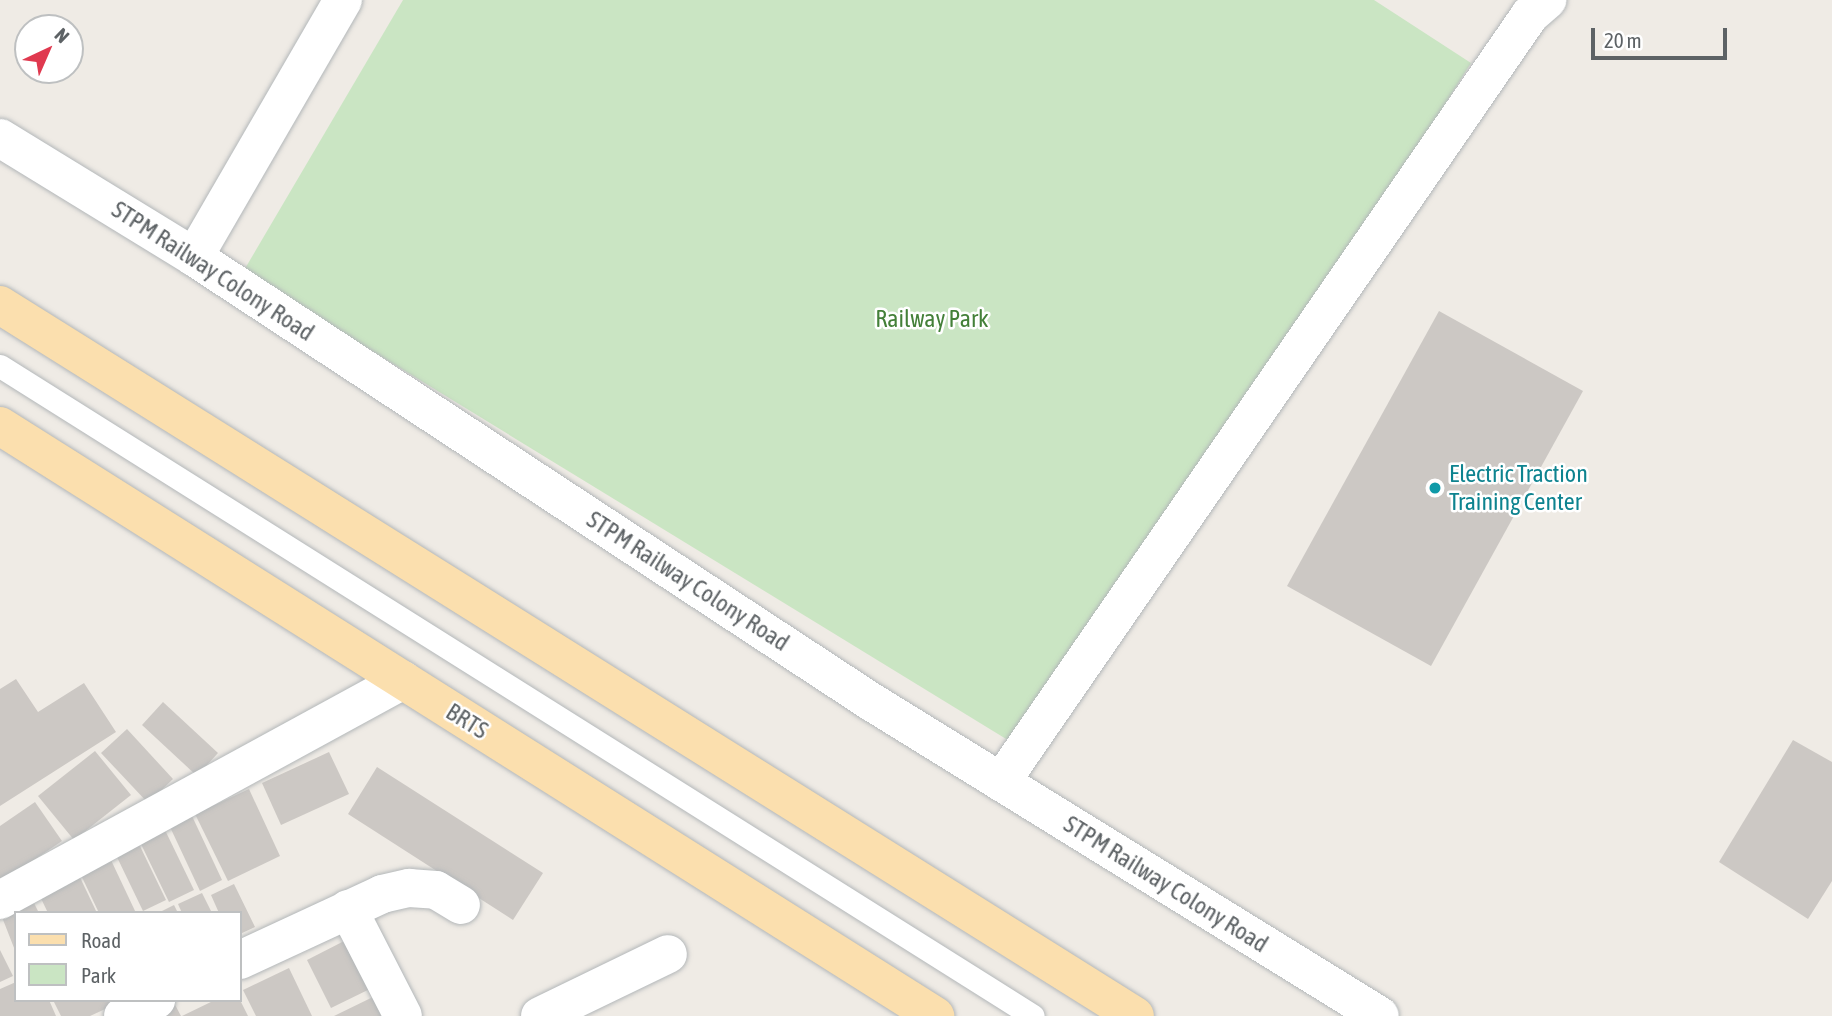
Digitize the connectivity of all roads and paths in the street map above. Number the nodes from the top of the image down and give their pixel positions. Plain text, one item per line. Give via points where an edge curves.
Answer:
1 (343, 0) edge
2 (1547, 0) edge
3 (0, 138) edge
4 (194, 257) junction
5 (0, 305) edge
6 (0, 366) edge
7 (0, 426) edge
8 (402, 680) junction
9 (1001, 782) junction
10 (0, 900) edge
11 (461, 905) dead end
12 (348, 909) junction
13 (668, 954) dead end
14 (242, 959) edge
15 (152, 1002) edge
16 (123, 1016) edge
17 (403, 1016) edge
18 (540, 1016) edge
19 (935, 1016) edge
20 (1032, 1016) edge
21 (1135, 1016) edge
22 (1380, 1016) edge

1 - 4 street
2 - 9 street via 1530,15
3 - 4 street, STPM Railway Colony Road
4 - 9 street, STPM Railway Colony Road
5 - 21 main road
6 - 20 lane
7 - 8 main road, BRTS
8 - 10 street
8 - 19 main road, BRTS
9 - 22 street, STPM Railway Colony Road
11 - 12 street via 436,890 409,888
12 - 14 street
12 - 17 street
13 - 18 street
15 - 16 street

